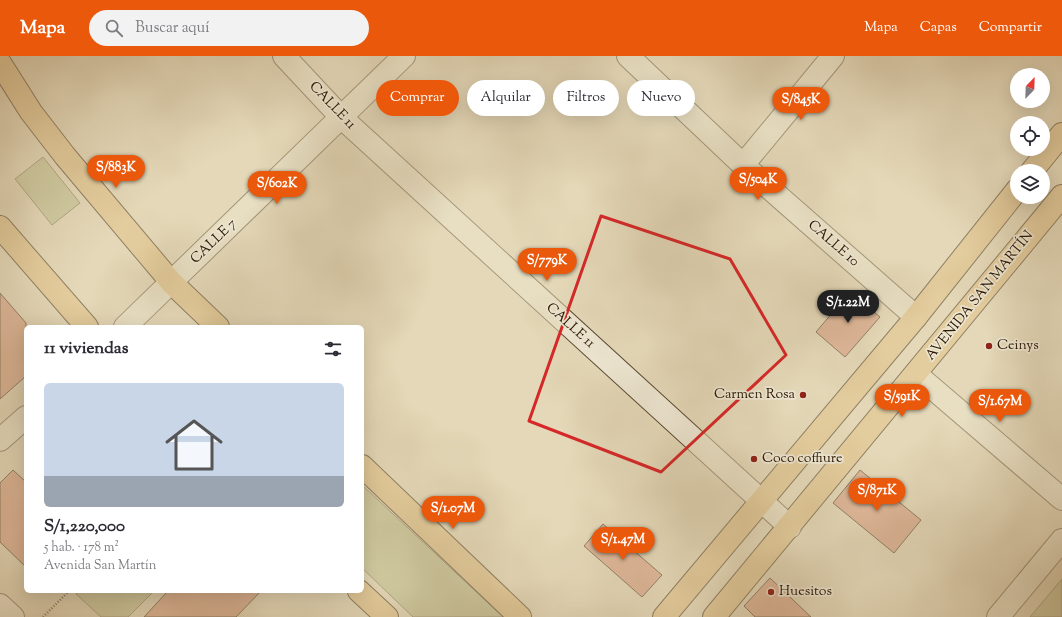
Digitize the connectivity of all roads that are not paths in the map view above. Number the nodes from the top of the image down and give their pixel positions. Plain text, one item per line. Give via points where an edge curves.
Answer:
1 (284, 56) edge
2 (404, 56) edge
3 (628, 56) edge
4 (833, 56) edge
5 (0, 63) edge
6 (342, 118) junction
7 (1062, 134) edge
8 (1038, 164) edge
9 (743, 165) junction
10 (1062, 196) edge
11 (1010, 199) edge
12 (0, 227) edge
13 (172, 283) junction
14 (916, 317) junction
15 (85, 325) edge
16 (127, 325) edge
17 (216, 325) edge
18 (916, 374) junction
19 (24, 419) edge
20 (0, 440) edge
21 (364, 468) edge
22 (1062, 499) edge
23 (761, 500) junction
24 (790, 527) junction
25 (1062, 540) edge
26 (361, 593) edge
27 (0, 605) edge
28 (13, 617) edge
29 (387, 617) edge
30 (520, 617) edge
31 (664, 617) edge
32 (714, 617) edge
33 (998, 617) edge

1 - 6 street, CALLE 11
2 - 6 street, CALLE 7
3 - 9 street, CALLE 10
4 - 9 street
5 - 13 main road via 31,112 65,156
6 - 13 street, CALLE 7
6 - 23 street, CALLE 11
7 - 8 main road
9 - 14 street, CALLE 10
10 - 18 main road, AVENIDA SAN MARTÍN
11 - 14 main road
12 - 15 main road
13 - 16 street, CALLE 7
13 - 17 main road
14 - 23 main road
18 - 22 street
18 - 24 main road, AVENIDA SAN MARTÍN
19 - 20 street
21 - 30 main road
23 - 24 street, CALLE 11
23 - 31 main road
24 - 32 main road, AVENIDA SAN MARTÍN
25 - 33 street
26 - 29 main road
27 - 28 street

